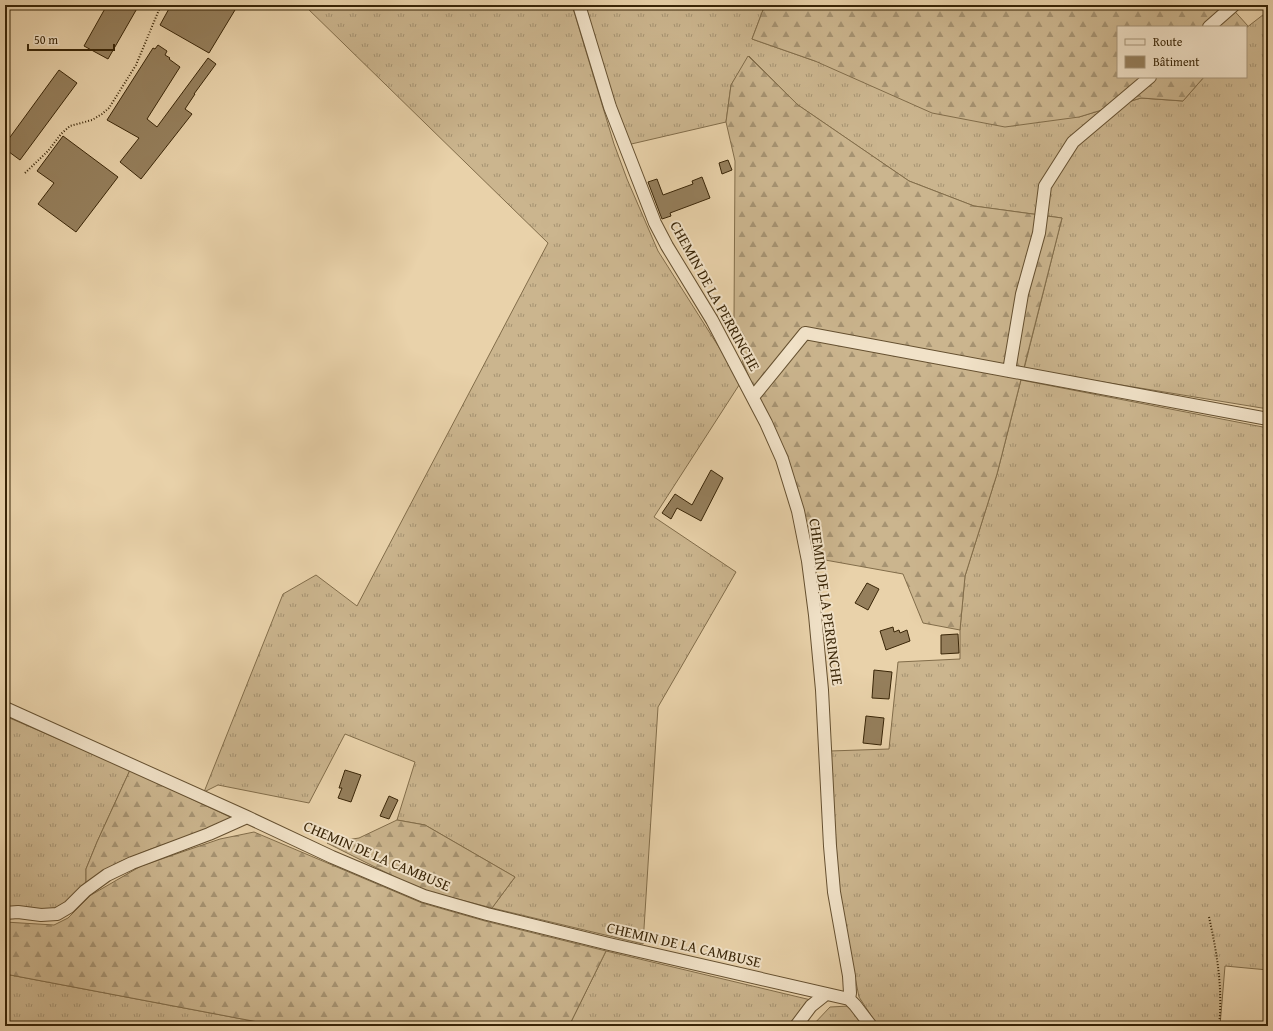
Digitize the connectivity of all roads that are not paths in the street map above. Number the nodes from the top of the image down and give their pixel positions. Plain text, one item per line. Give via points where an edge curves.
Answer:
1 (579, 5) edge
2 (1234, 5) edge
3 (1210, 26) edge
4 (1149, 78) edge
5 (1009, 371) junction
6 (753, 397) junction
7 (1268, 420) edge
8 (5, 708) edge
9 (248, 817) junction
10 (5, 913) edge
11 (826, 994) junction
12 (849, 999) junction
13 (796, 1026) edge
14 (871, 1026) edge

1 - 6 street, CHEMIN DE LA PERRINCHE via 610,106 655,223 712,320
2 - 3 street
4 - 5 street via 1073,142 1045,186 1039,233 1022,294
5 - 6 street via 805,333
5 - 7 street
6 - 12 street, CHEMIN DE LA PERRINCHE via 782,459 798,511 808,561 822,690 834,892 849,976
8 - 9 street, CHEMIN DE LA CAMBUSE
9 - 10 street via 107,875 57,914
9 - 11 street, CHEMIN DE LA CAMBUSE via 332,857 424,896 608,944
11 - 12 street, CHEMIN DE LA CAMBUSE
11 - 13 street via 811,1006
12 - 14 street

